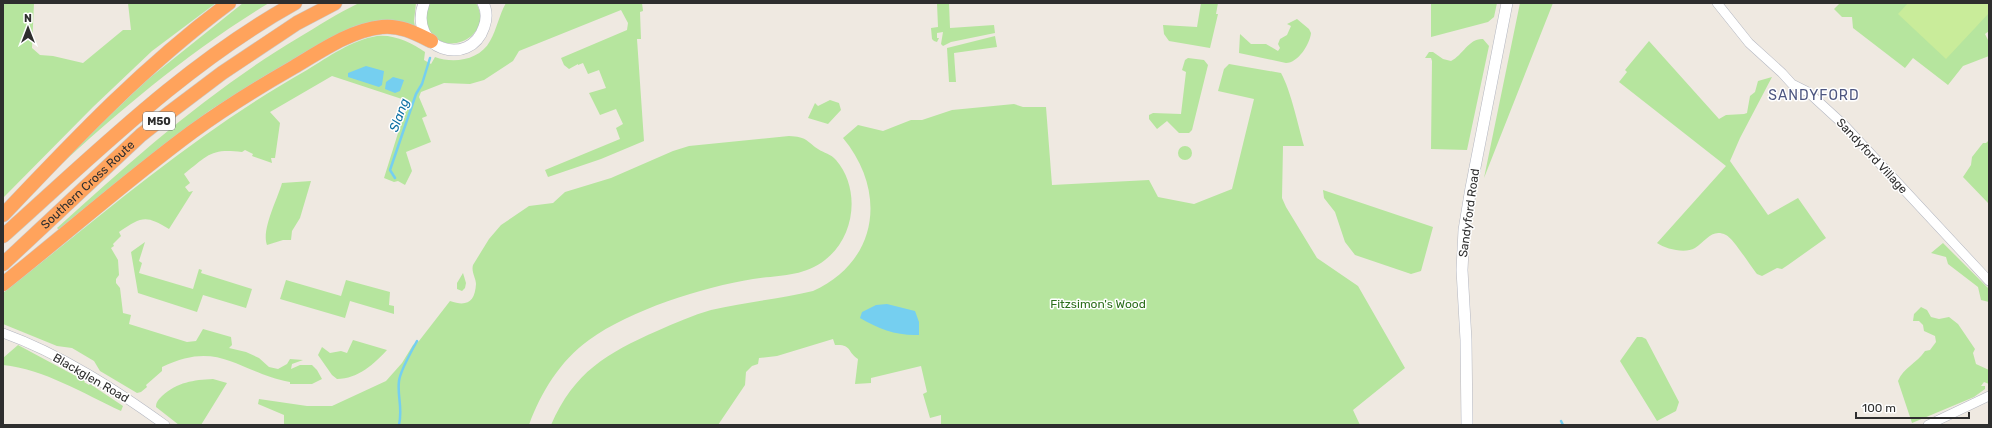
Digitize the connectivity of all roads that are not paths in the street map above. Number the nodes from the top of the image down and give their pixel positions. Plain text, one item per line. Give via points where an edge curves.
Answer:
1 (228, 3) edge
2 (295, 3) edge
3 (335, 3) edge
4 (424, 3) edge
5 (1507, 3) edge
6 (1717, 3) edge
7 (487, 6) edge
8 (431, 41) junction
9 (3, 215) edge
10 (3, 236) edge
11 (3, 264) edge
12 (1989, 281) edge
13 (3, 284) edge
14 (3, 333) edge
15 (1989, 396) edge
16 (165, 425) edge
17 (1467, 425) edge
18 (1928, 425) edge

1 - 9 highway via 172,47 112,101
2 - 10 highway, Southern Cross Route / M50 via 264,20 185,75
3 - 11 highway, Southern Cross Route / M50 via 297,23 222,73 169,113
4 - 8 main road via 421,25 424,35
5 - 17 main road, Sandyford Road via 1464,230 1462,270
6 - 12 street, Sandyford Village via 1749,43 1792,84 1808,92 1841,122
7 - 8 main road via 482,34 468,47 450,50 441,48
8 - 13 highway via 403,29 378,28 358,32 304,61 254,90 192,132
14 - 16 street, Blackglen Road via 66,362 103,383
15 - 18 street

